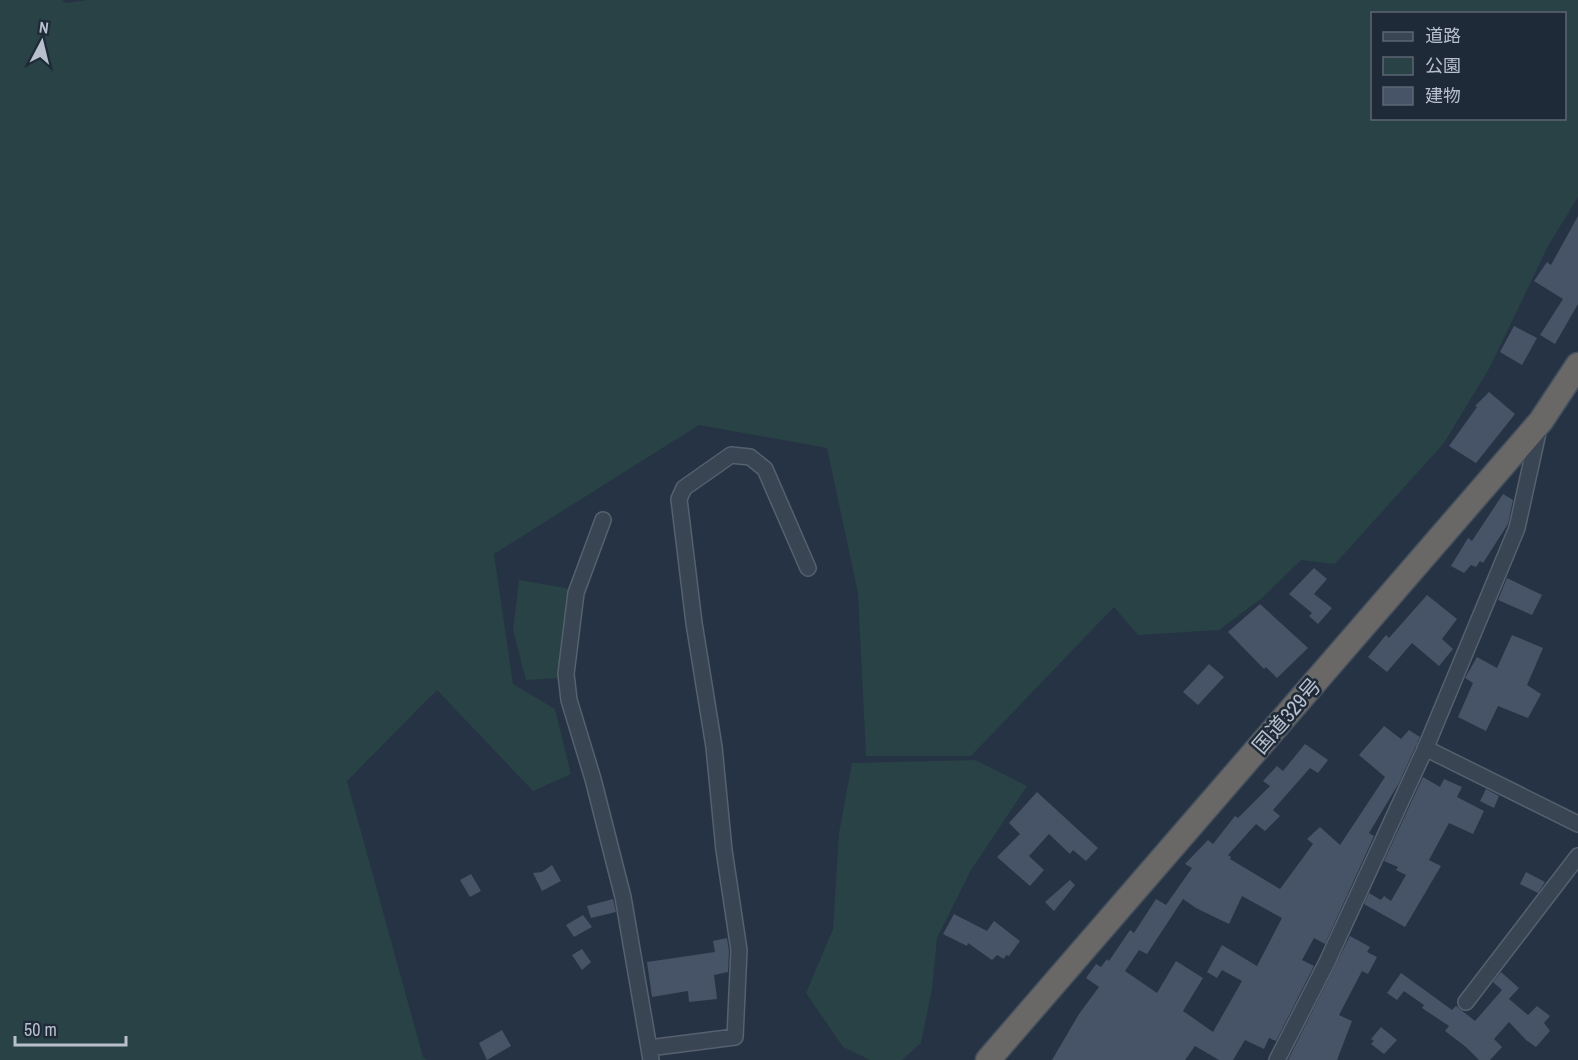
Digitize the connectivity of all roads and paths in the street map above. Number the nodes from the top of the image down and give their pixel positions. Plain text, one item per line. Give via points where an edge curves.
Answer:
1 (1578, 365) edge
2 (1541, 421) junction
3 (603, 520) dead end
4 (808, 568) dead end
5 (1427, 743) junction
6 (1578, 824) edge
7 (1578, 856) edge
8 (1466, 1002) dead end
9 (650, 1054) edge
10 (988, 1060) edge
11 (1276, 1060) edge

1 - 2 highway, 国道329号
2 - 5 street via 1517,528
2 - 10 highway, 国道329号
3 - 9 street via 576,593 566,674 569,700 623,897
4 - 9 street via 765,469 750,457 731,455 684,488 679,499 692,612 740,950 735,1037
5 - 6 street
5 - 11 street via 1327,962
7 - 8 street

